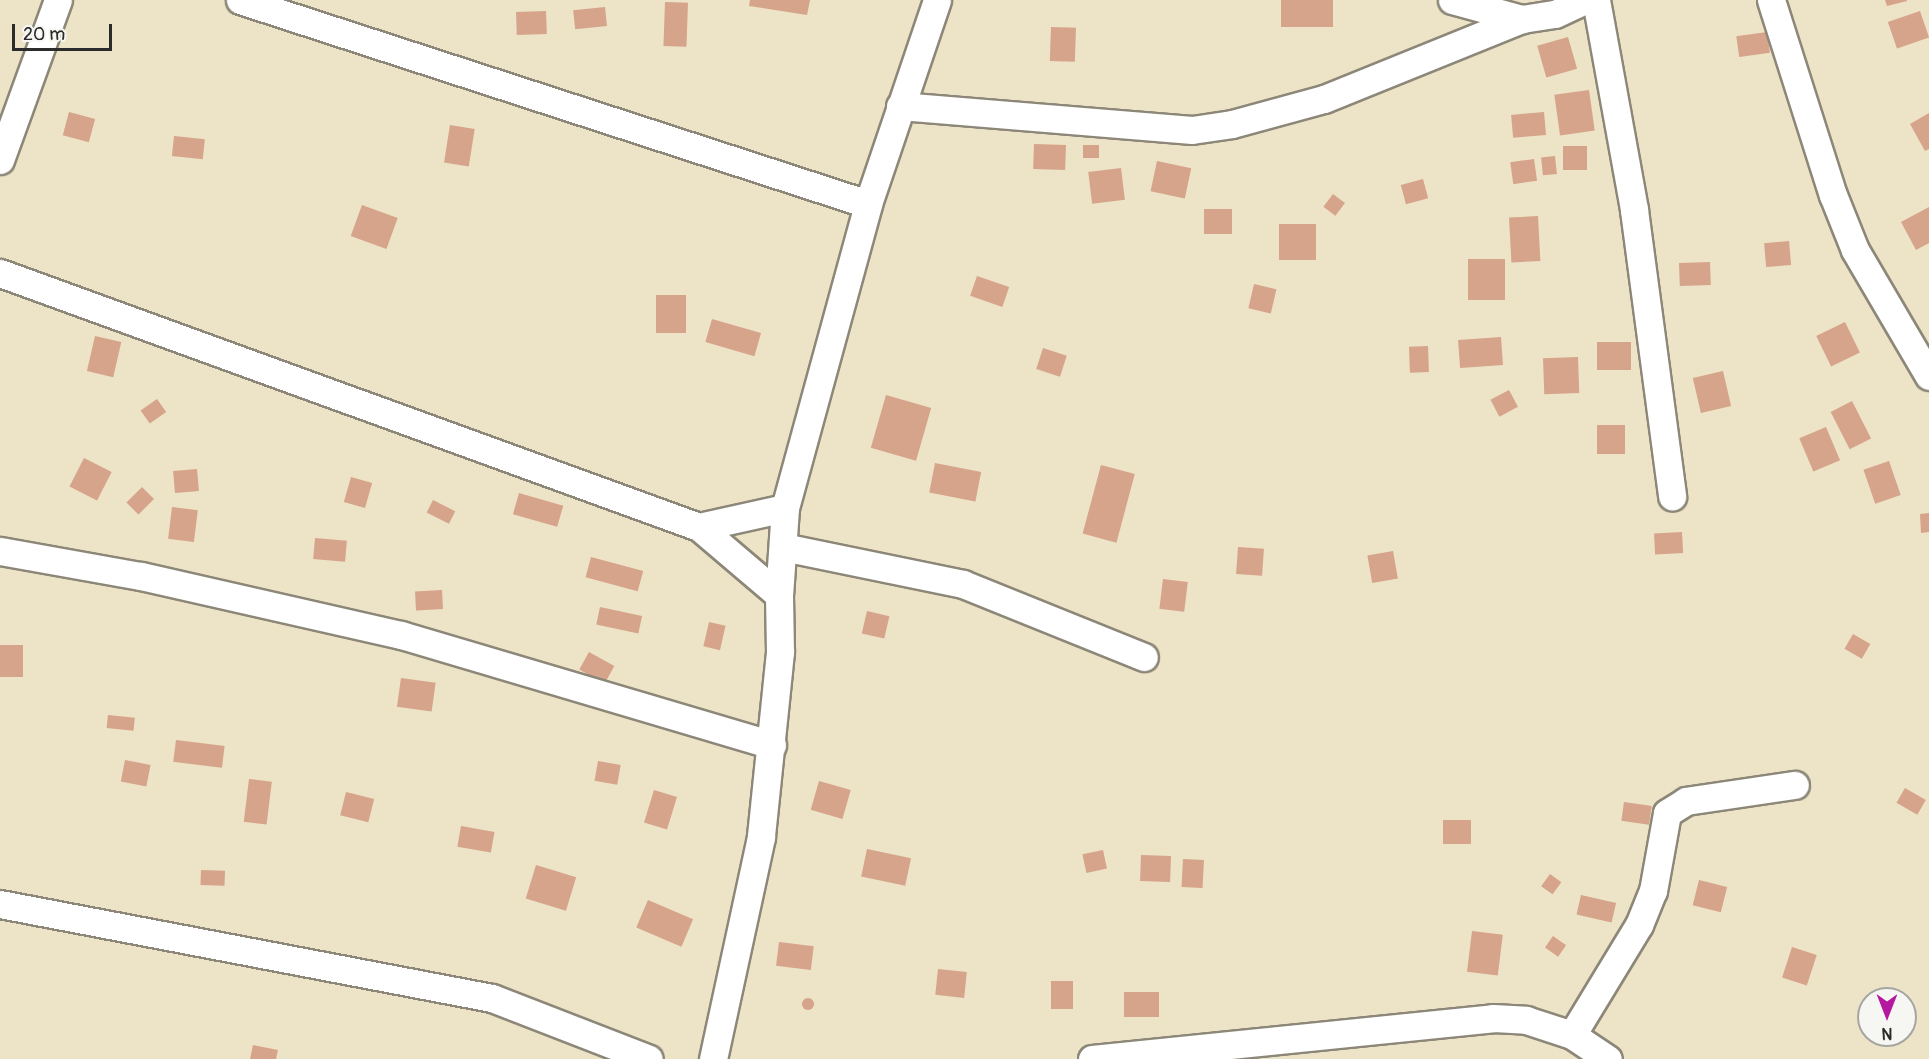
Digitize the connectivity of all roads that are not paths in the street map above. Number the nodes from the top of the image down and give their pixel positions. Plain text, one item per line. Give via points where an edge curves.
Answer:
1 (58, 0) edge
2 (240, 0) edge
3 (937, 0) edge
4 (1452, 0) edge
5 (1585, 0) edge
6 (1596, 0) edge
7 (1771, 0) edge
8 (1555, 7) edge
9 (1522, 19) junction
10 (900, 106) junction
11 (0, 160) edge
12 (868, 204) junction
13 (0, 273) edge
14 (1929, 376) edge
15 (1672, 496) dead end
16 (785, 508) junction
17 (699, 527) junction
18 (783, 547) junction
19 (0, 551) edge
20 (779, 595) junction
21 (1144, 657) dead end
22 (772, 745) junction
23 (1795, 785) dead end
24 (0, 904) edge
25 (1572, 1035) junction
26 (1311, 1049) edge
27 (649, 1059) edge
28 (713, 1059) edge
29 (1092, 1059) edge
30 (1608, 1059) edge

1 - 11 street
2 - 12 street
3 - 10 street
4 - 9 street
5 - 8 street
6 - 15 street via 1634,210
7 - 14 street via 1833,195 1855,250
8 - 9 street
9 - 10 street via 1324,99 1232,124 1192,130
10 - 12 street
12 - 16 street
13 - 17 street
16 - 17 street
16 - 18 street
17 - 20 street
18 - 20 street
18 - 21 street via 963,584
19 - 22 street via 141,576 401,635
20 - 22 street via 780,652
22 - 28 street via 761,837
23 - 25 street via 1686,801 1667,813 1653,891 1639,925
24 - 27 street via 492,998
25 - 26 street via 1526,1020 1492,1017
25 - 30 street
26 - 29 street

